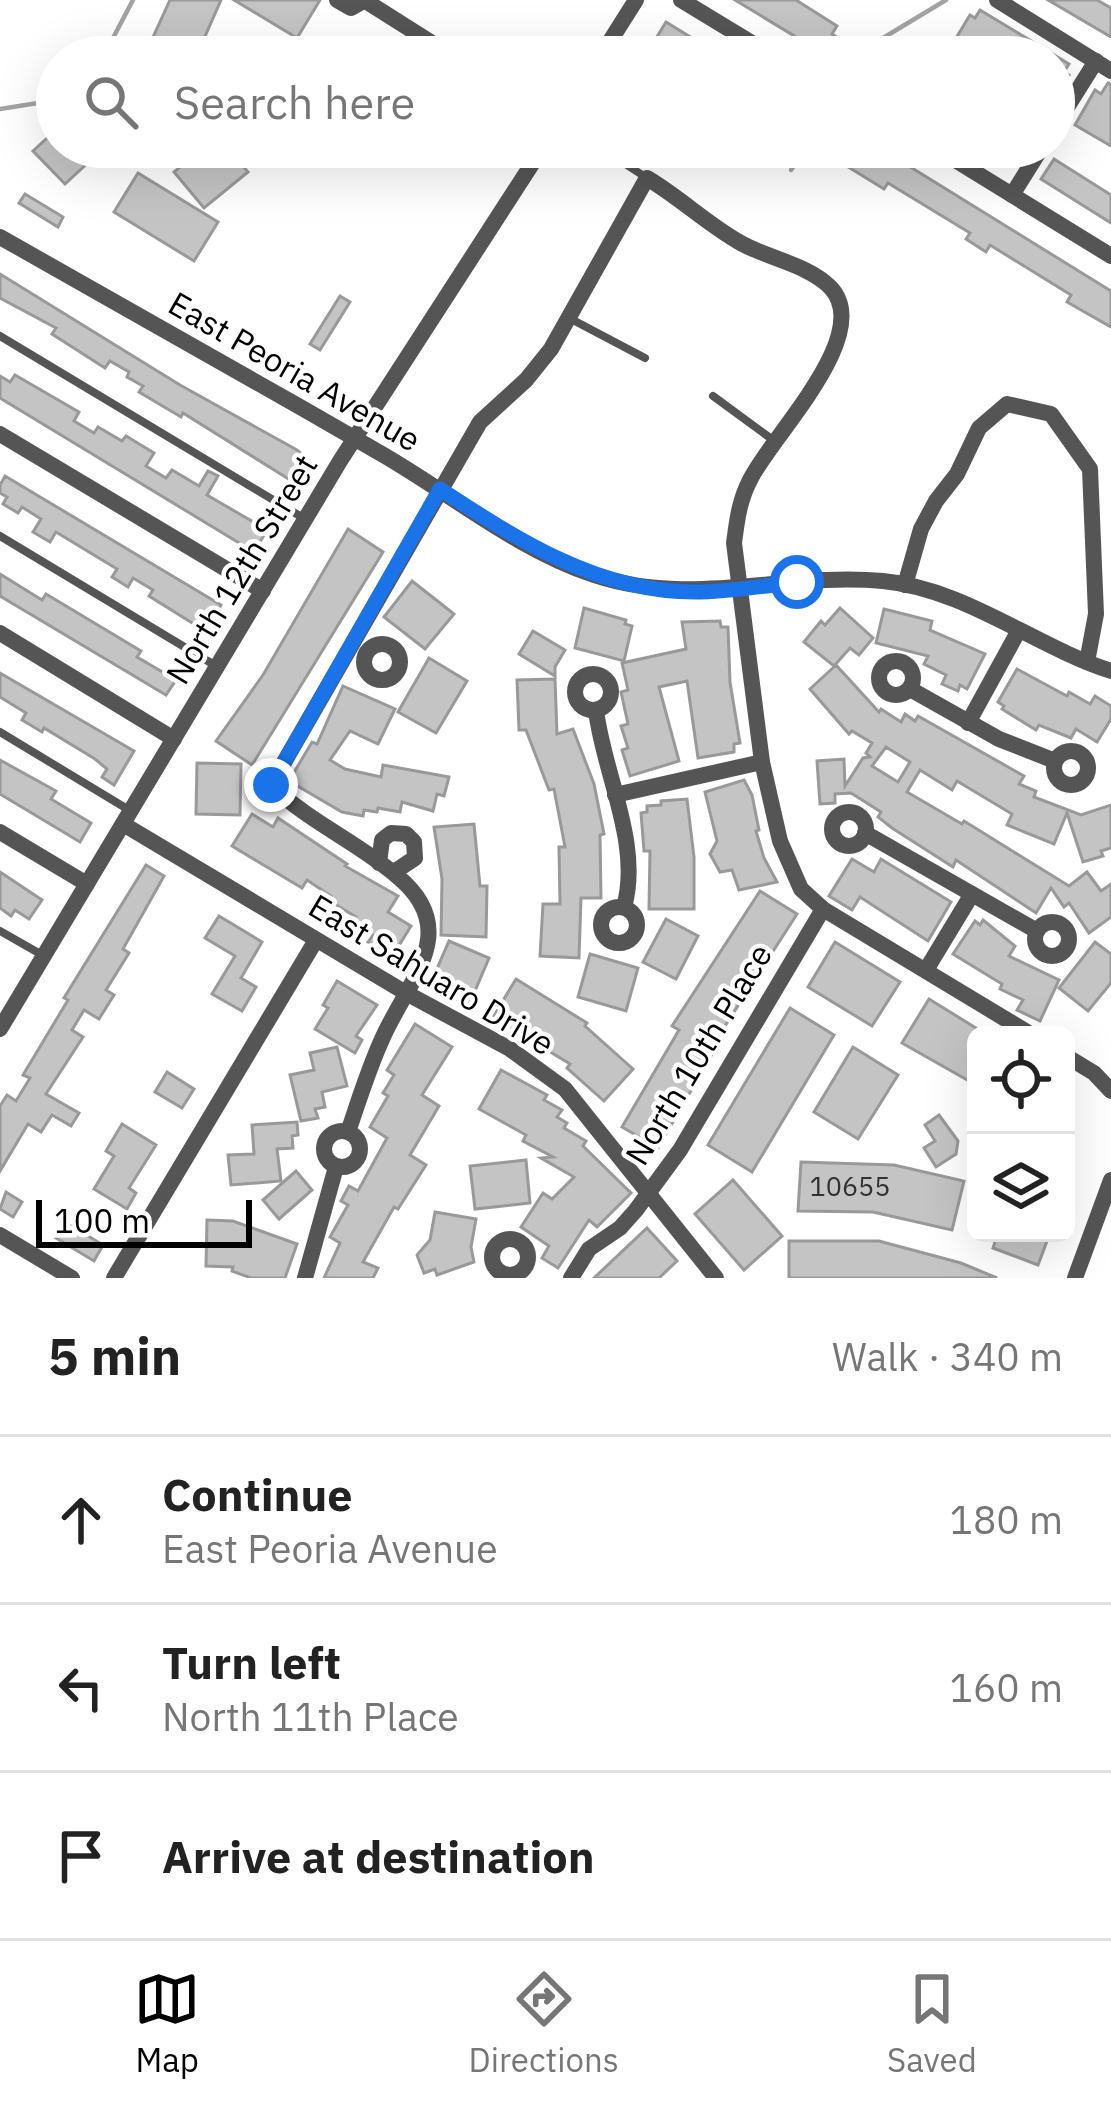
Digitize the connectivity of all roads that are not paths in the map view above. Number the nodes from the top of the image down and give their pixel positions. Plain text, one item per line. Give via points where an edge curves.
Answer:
1 (337, 0) edge
2 (365, 0) edge
3 (636, 0) edge
4 (681, 0) edge
5 (997, 0) edge
6 (421, 36) edge
7 (613, 36) edge
8 (740, 36) edge
9 (1055, 36) edge
10 (1075, 49) edge
11 (1103, 66) edge
12 (1075, 101) edge
13 (529, 168) edge
14 (632, 168) edge
15 (968, 168) edge
16 (1029, 168) edge
17 (647, 178) junction
18 (1012, 195) junction
19 (0, 237) edge
20 (1111, 256) edge
21 (570, 318) junction
22 (0, 336) edge
23 (645, 358) dead end
24 (712, 396) dead end
25 (0, 434) edge
26 (354, 439) junction
27 (774, 441) junction
28 (440, 489) junction
29 (306, 519) junction
30 (0, 536) edge
31 (905, 585) junction
32 (739, 588) junction
33 (263, 591) junction
34 (1018, 630) junction
35 (0, 633) edge
36 (1087, 662) junction
37 (218, 667) junction
38 (1111, 671) edge
39 (910, 688) dead end
40 (596, 710) dead end
41 (968, 723) junction
42 (0, 732) edge
43 (174, 739) junction
44 (1055, 761) dead end
45 (762, 762) junction
46 (615, 795) junction
47 (127, 818) junction
48 (0, 832) edge
49 (865, 833) dead end
50 (87, 884) junction
51 (972, 894) junction
52 (624, 907) dead end
53 (824, 909) junction
54 (0, 931) edge
55 (1037, 931) dead end
56 (316, 940) junction
57 (44, 956) junction
58 (926, 970) junction
59 (406, 993) junction
60 (1017, 1026) edge
61 (0, 1029) edge
62 (1075, 1060) edge
63 (1111, 1091) edge
64 (348, 1132) junction
65 (336, 1167) junction
66 (1110, 1187) edge
67 (648, 1193) junction
68 (0, 1234) edge
69 (72, 1278) edge
70 (114, 1278) edge
71 (304, 1278) edge
72 (571, 1278) edge
73 (716, 1278) edge
74 (1075, 1278) edge

1 - 2 street via 351,8
2 - 6 street
3 - 7 street
4 - 8 street
5 - 9 street
10 - 11 street
11 - 12 street
13 - 26 street, North 12th Street
14 - 17 lane
15 - 18 street
16 - 18 street
17 - 21 street
17 - 27 street via 742,244 826,283 841,300 834,350
18 - 20 street
19 - 26 street, East Peoria Avenue
21 - 23 lane
21 - 28 street via 538,367 480,422
22 - 29 lane
24 - 27 lane
25 - 33 street
26 - 28 street, East Peoria Avenue
26 - 29 street, North 12th Street
27 - 32 street via 737,513
28 - 32 street, East Peoria Avenue via 598,576 669,591
28 - 59 street via 360,648 271,785 412,889 430,920 427,955
29 - 33 street, North 12th Street
30 - 37 lane
31 - 32 street, East Peoria Avenue via 837,579
31 - 34 street, East Peoria Avenue
31 - 36 street via 920,530 979,428 1007,404 1051,414 1090,469 1096,614
32 - 45 street
33 - 37 street, North 12th Street
34 - 36 street, East Peoria Avenue
34 - 41 street
35 - 43 street
36 - 38 street, East Peoria Avenue
37 - 43 street, North 12th Street
39 - 41 street
40 - 46 street
41 - 44 street
42 - 47 lane
43 - 47 street, North 12th Street
45 - 46 street
45 - 53 street via 785,857 801,889
46 - 52 street via 626,852
47 - 50 street, North 12th Street
47 - 56 street, East Sahuaro Drive
48 - 50 street
49 - 51 street
50 - 57 street, North 12th Street
51 - 55 street
51 - 58 street
53 - 58 street
53 - 67 street, North 10th Place
54 - 57 lane
56 - 59 street, East Sahuaro Drive
56 - 70 street
57 - 61 street, North 12th Street
58 - 60 street
59 - 64 street
59 - 67 street, East Sahuaro Drive via 565,1089
62 - 63 street
64 - 65 street via 359,1155
64 - 65 street via 324,1143
65 - 71 street
66 - 74 street
67 - 72 street, North 10th Place
67 - 73 street, East Sahuaro Drive
68 - 69 street

